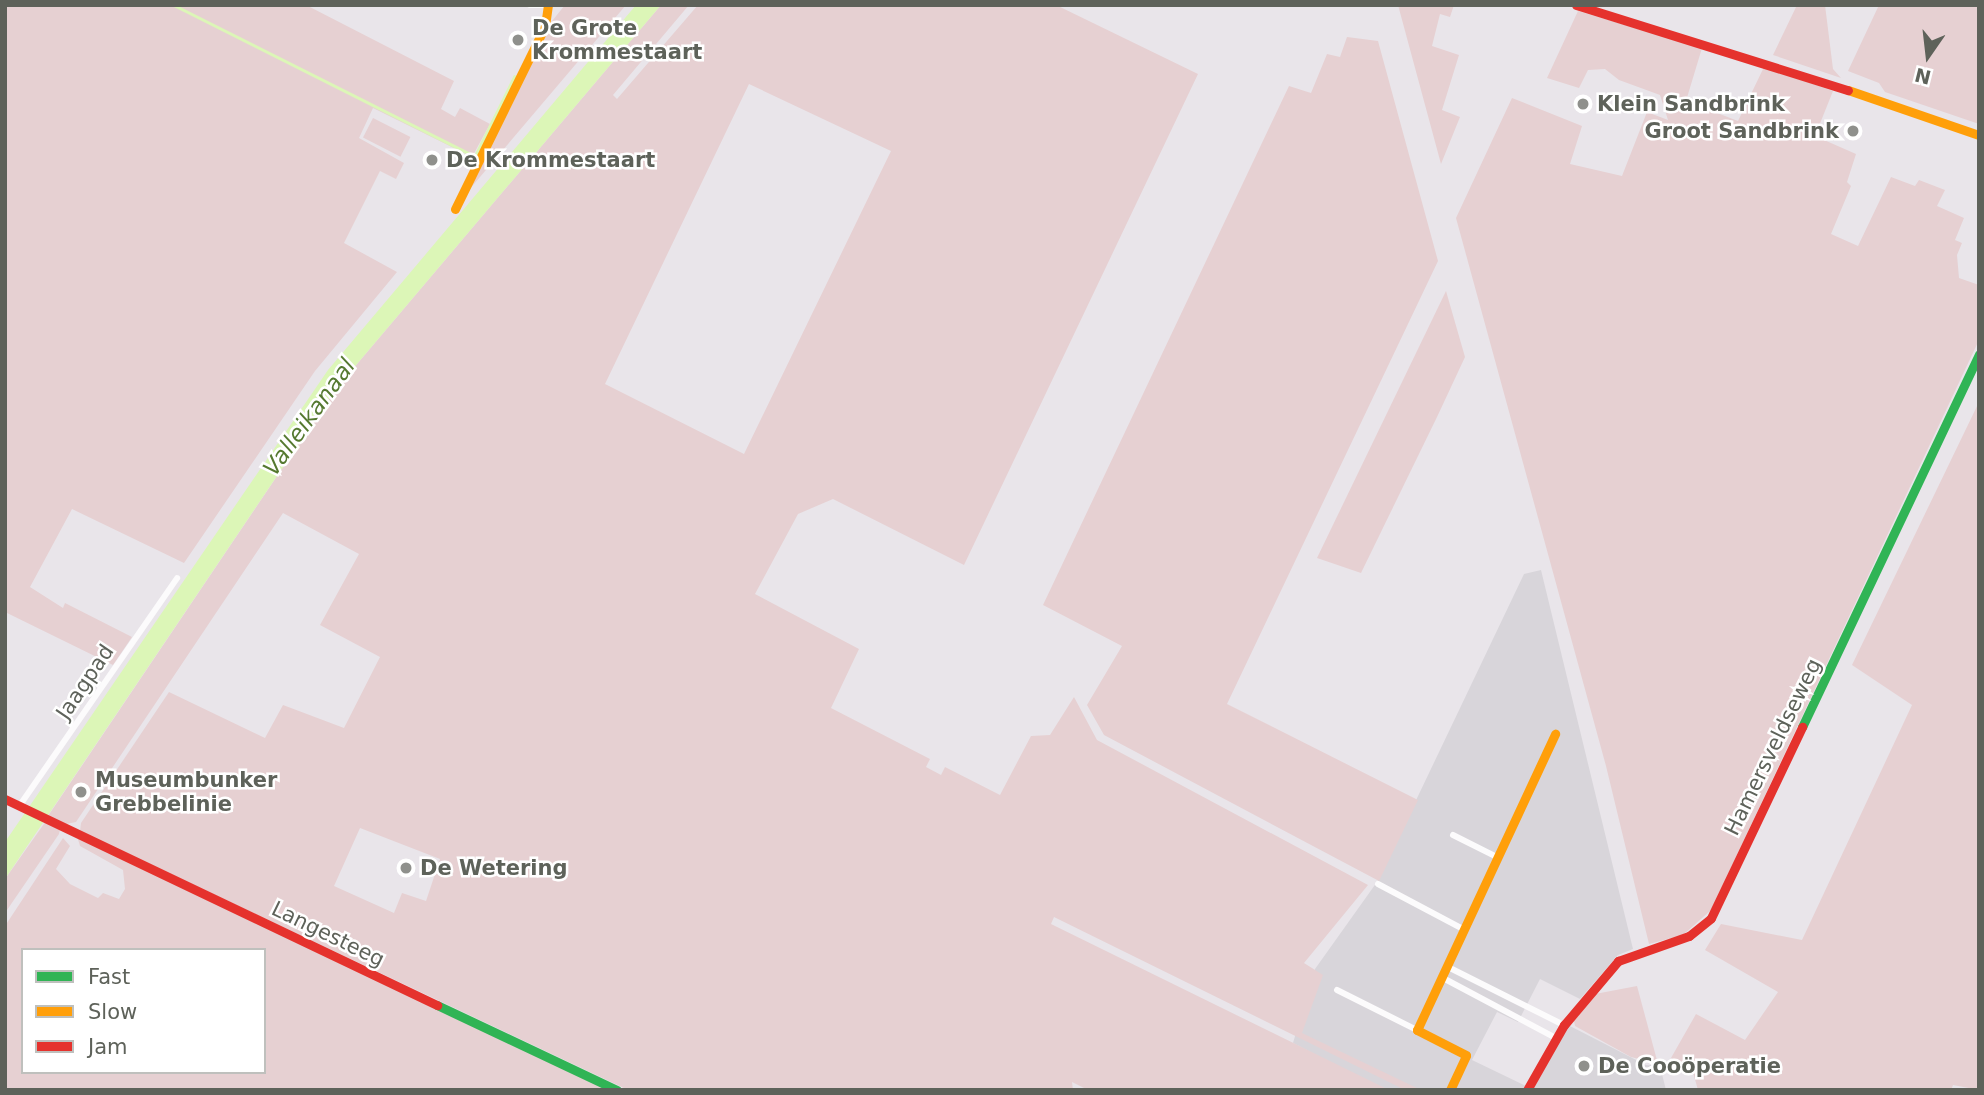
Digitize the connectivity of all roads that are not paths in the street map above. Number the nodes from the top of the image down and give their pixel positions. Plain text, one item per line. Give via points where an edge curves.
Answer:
1 (530, 5) edge
2 (546, 5) edge
3 (1576, 5) edge
4 (1979, 135) edge
5 (457, 206) dead end
6 (1979, 354) edge
7 (177, 578) dead end
8 (1555, 734) dead end
9 (5, 799) edge
10 (22, 807) junction
11 (1453, 835) dead end
12 (1499, 858) junction
13 (1378, 884) dead end
14 (1465, 930) junction
15 (1448, 967) junction
16 (1443, 978) junction
17 (1337, 990) dead end
18 (1564, 1026) junction
19 (1417, 1030) junction
20 (1556, 1038) junction
21 (617, 1090) edge
22 (1450, 1090) edge
23 (1527, 1090) edge

1 - 2 street
2 - 5 street via 545,26
3 - 4 street
6 - 18 street, Hamersveldseweg via 1711,918 1689,936 1624,956
7 - 10 street, Jaagpad
8 - 12 street
9 - 10 street, Langesteeg
10 - 21 street, Langesteeg
11 - 12 street
12 - 14 street
13 - 14 street
14 - 15 street
15 - 16 street
15 - 18 street
16 - 19 street
16 - 20 street
17 - 19 street
18 - 20 street, Hamersveldseweg
19 - 22 street via 1466,1055
20 - 23 street, Hamersveldseweg

